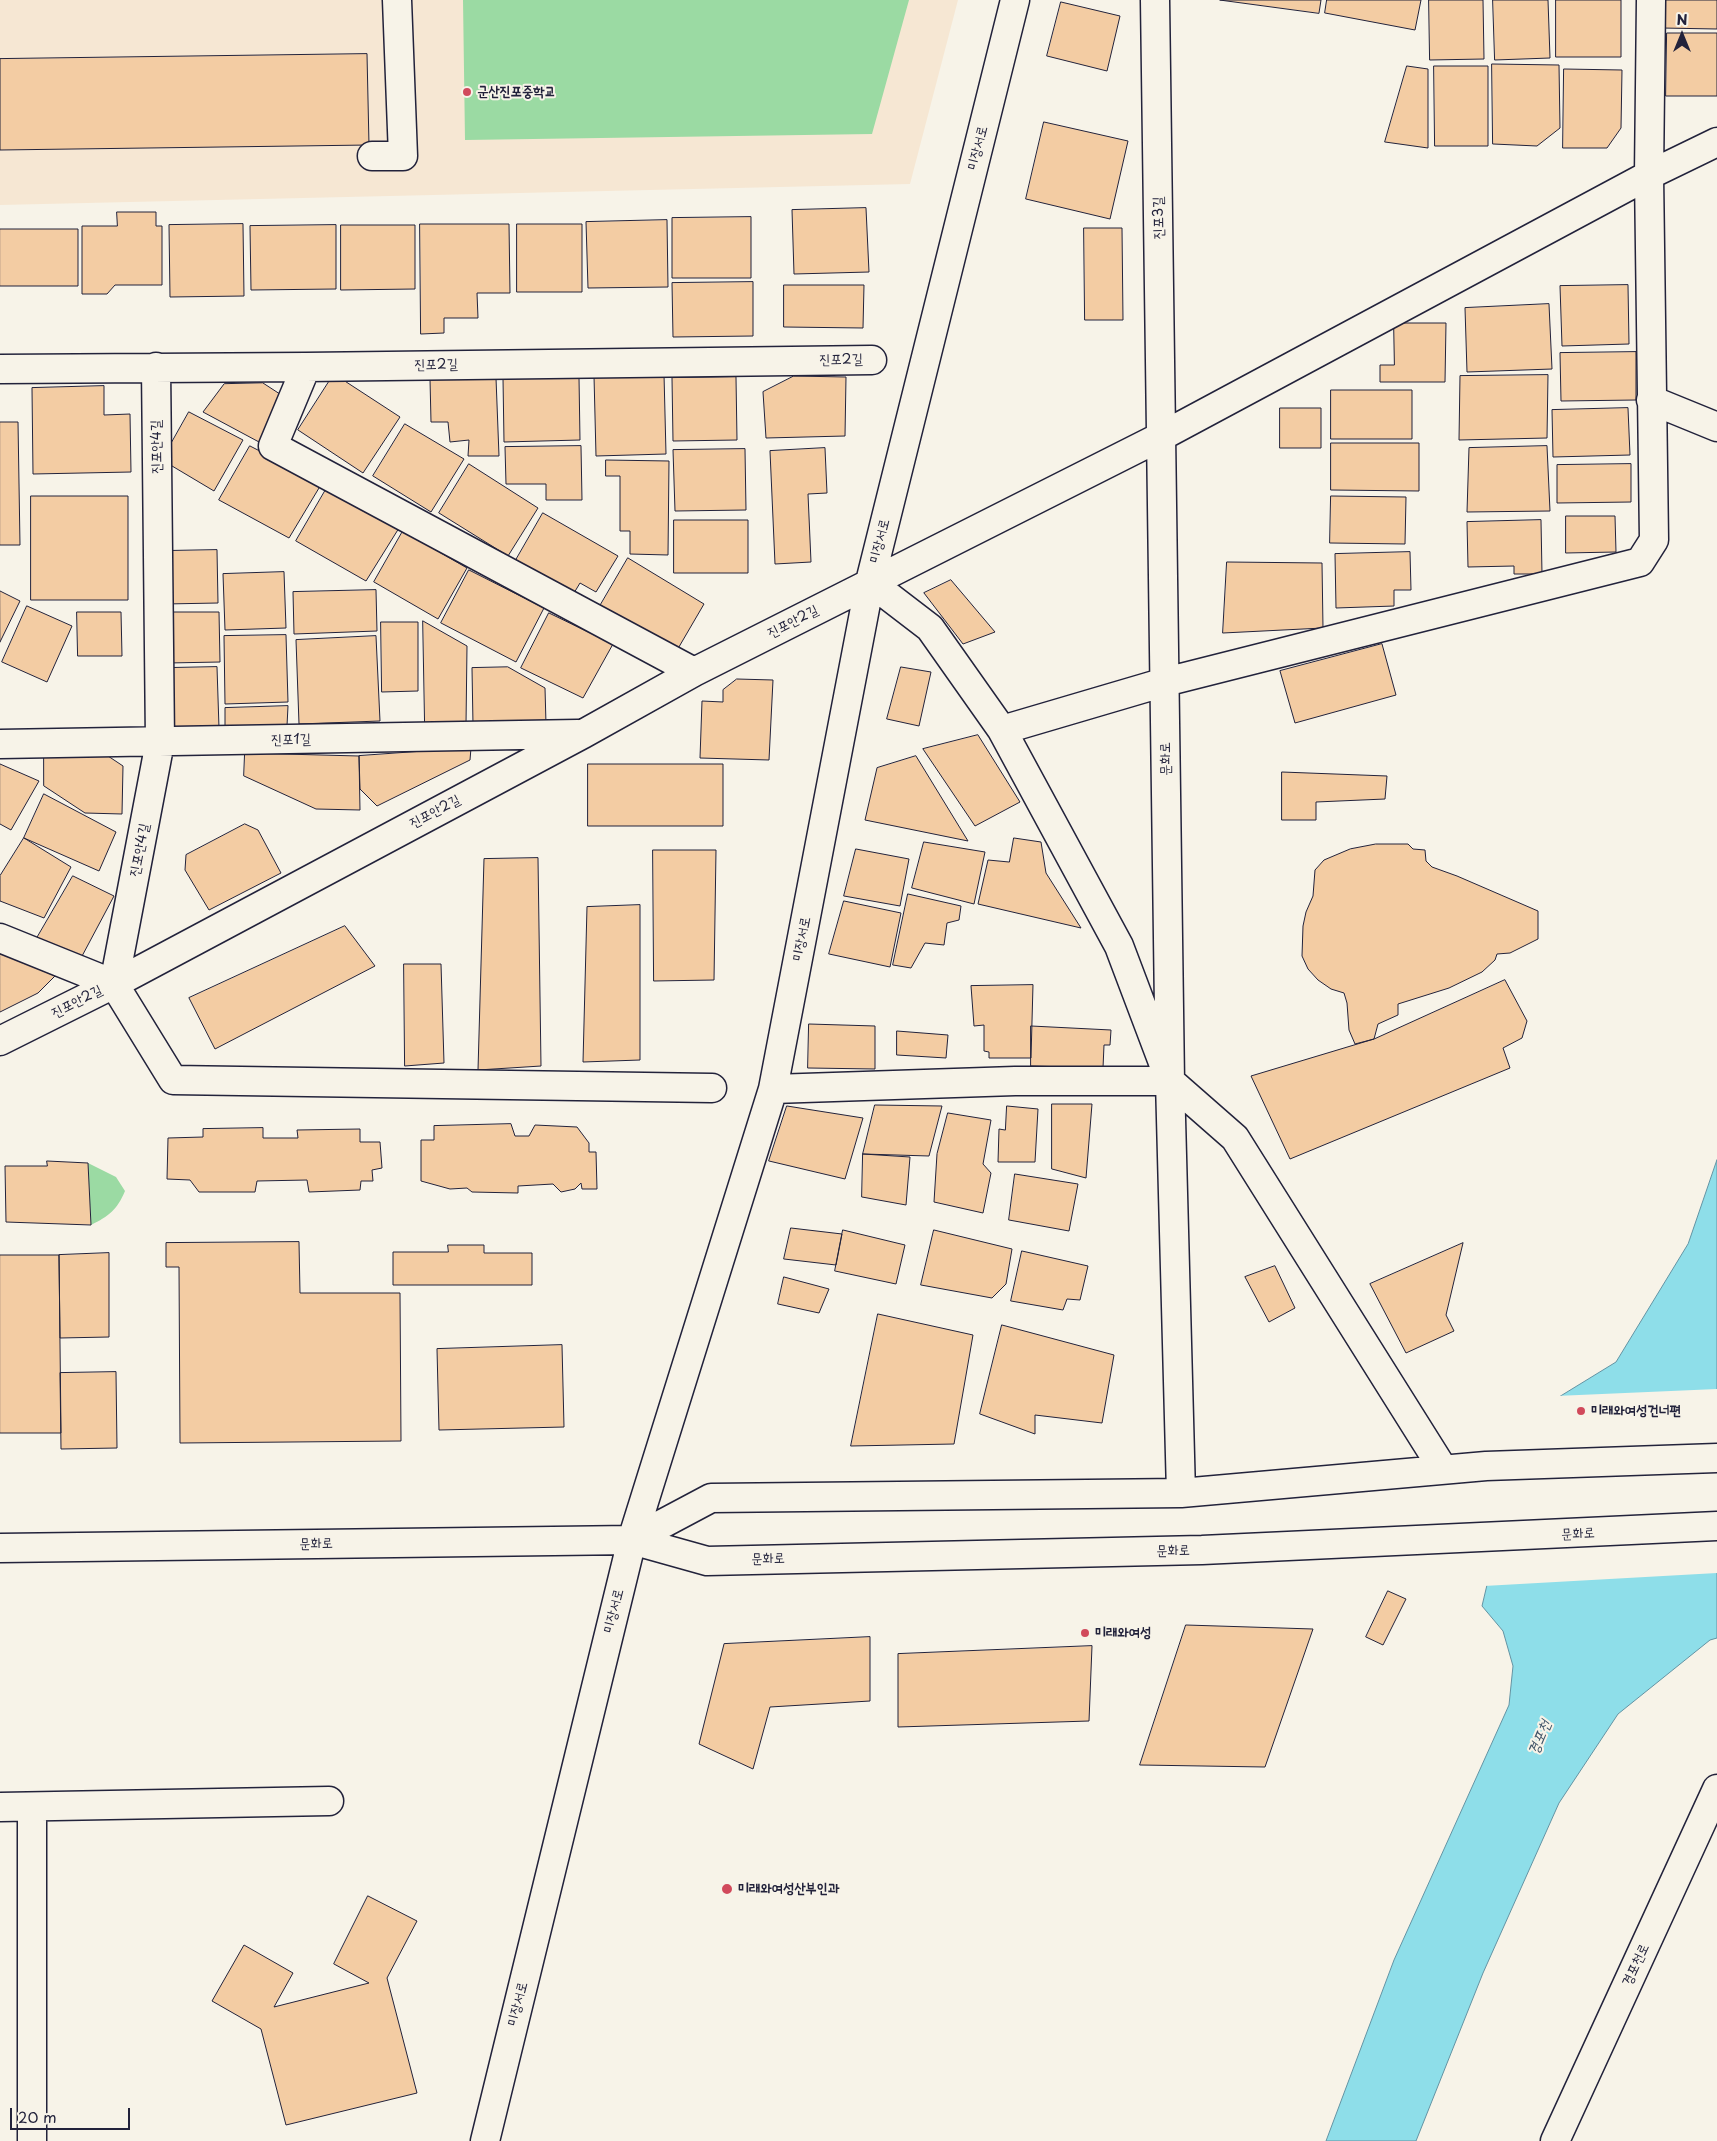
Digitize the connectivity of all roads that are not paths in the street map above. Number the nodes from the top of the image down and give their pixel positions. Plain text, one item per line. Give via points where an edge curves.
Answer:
1 (397, 0) edge
2 (1015, 0) edge
3 (1156, 0) edge
4 (1651, 0) edge
5 (1717, 142) edge
6 (372, 156) dead end
7 (1649, 175) junction
8 (872, 360) dead end
9 (156, 367) junction
10 (306, 367) junction
11 (0, 368) edge
12 (1651, 400) junction
13 (1715, 426) edge
14 (1162, 436) junction
15 (870, 582) junction
16 (694, 672) junction
17 (1165, 682) junction
18 (1002, 730) junction
19 (583, 734) junction
20 (160, 742) junction
21 (0, 744) edge
22 (0, 938) edge
23 (114, 984) junction
24 (0, 1041) edge
25 (1170, 1081) junction
26 (712, 1088) dead end
27 (773, 1089) junction
28 (1717, 1458) edge
29 (1443, 1469) junction
30 (1181, 1493) junction
31 (1717, 1526) edge
32 (632, 1540) junction
33 (0, 1548) edge
34 (1717, 1789) edge
35 (329, 1801) dead end
36 (0, 1807) edge
37 (32, 1807) junction
38 (32, 2141) edge
39 (485, 2141) edge
40 (1555, 2141) edge

1 - 6 street via 403,156
2 - 15 street, 미장서로
3 - 14 street, 진포3길
4 - 7 street
5 - 7 street, 진포안2길
7 - 12 street
7 - 14 street, 진포안2길
8 - 10 street, 진포2길
9 - 10 street, 진포2길
9 - 11 street, 진포2길
9 - 20 street, 진포안4길
10 - 16 street via 273,446
12 - 13 street
12 - 17 street via 1654,540 1640,562
14 - 15 street, 진포안2길
14 - 17 street, 문화로
15 - 16 street, 진포안2길
15 - 18 street via 930,628
15 - 27 street, 미장서로
16 - 19 street, 진포안2길
17 - 18 street
17 - 25 street, 문화로
18 - 25 street via 1119,946
19 - 20 street, 진포1길
19 - 23 street, 진포안2길
20 - 21 street, 진포1길
20 - 23 street, 진포안4길
22 - 23 street
23 - 24 street, 진포안2길
23 - 26 street via 173,1080
25 - 27 street via 1015,1081
25 - 29 street via 1235,1138
25 - 30 street, 문화로
27 - 32 street, 미장서로
28 - 29 street, 문화로
29 - 30 street, 문화로
30 - 32 street, 문화로 via 711,1498
31 - 32 street, 문화로 via 1202,1550 707,1560
32 - 33 street, 문화로
32 - 39 street, 미장서로
34 - 40 street, 경포천로
35 - 37 street
36 - 37 street
37 - 38 street

